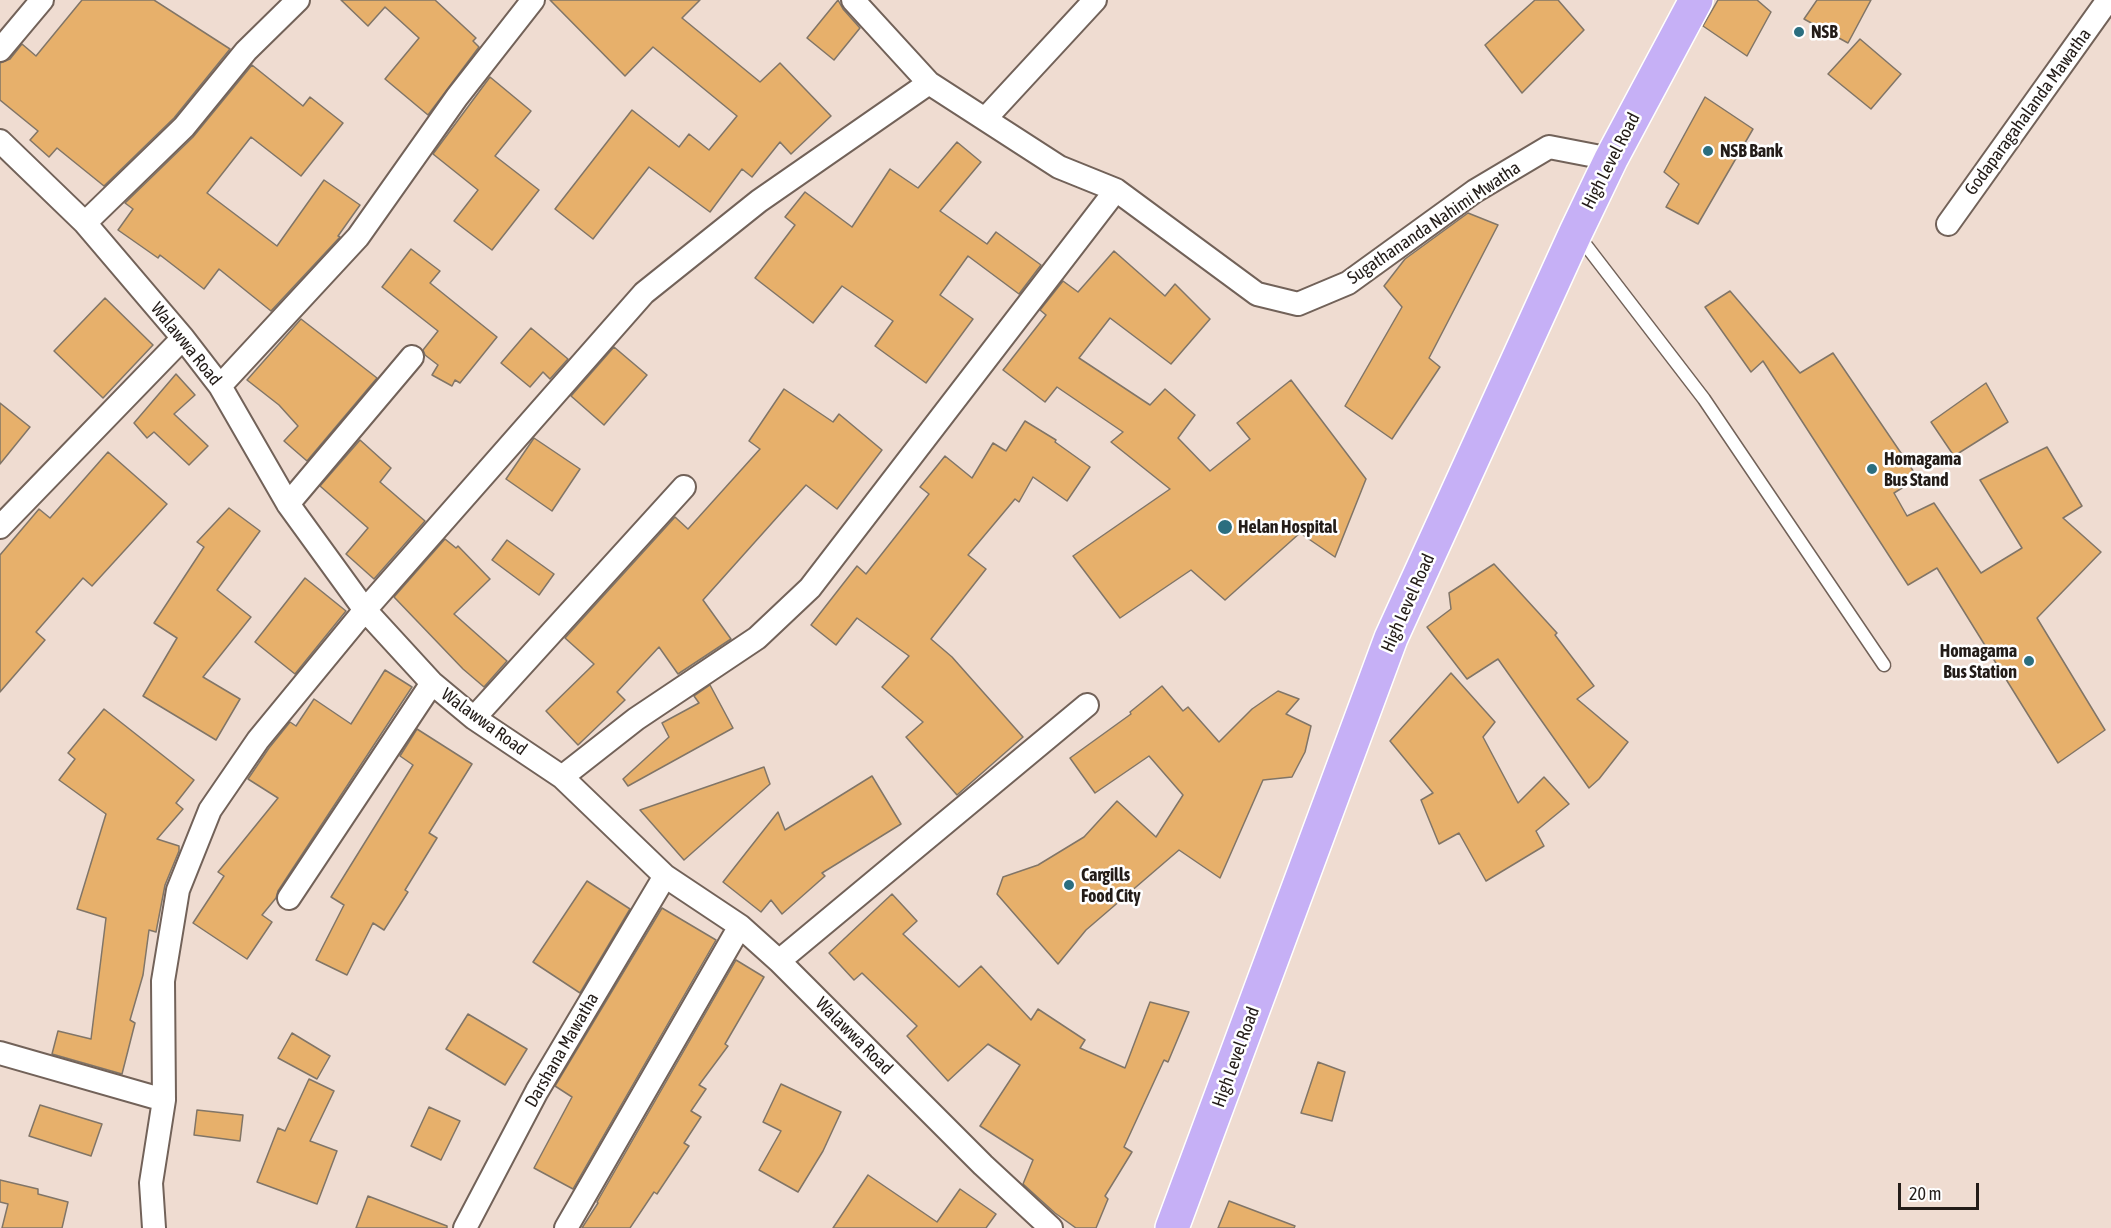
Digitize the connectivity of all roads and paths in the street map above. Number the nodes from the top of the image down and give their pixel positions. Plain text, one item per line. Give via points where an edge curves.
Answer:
1 (42, 0) edge
2 (297, 0) edge
3 (533, 0) edge
4 (854, 0) edge
5 (1095, 0) edge
6 (1696, 0) edge
7 (2108, 0) edge
8 (0, 50) edge
9 (929, 83) junction
10 (985, 119) junction
11 (0, 141) edge
12 (1611, 159) junction
13 (1116, 190) junction
14 (85, 223) junction
15 (1948, 224) dead end
16 (1576, 232) junction
17 (183, 338) junction
18 (412, 357) dead end
19 (220, 386) junction
20 (684, 487) dead end
21 (288, 504) junction
22 (0, 526) edge
23 (365, 610) junction
24 (1884, 665) dead end
25 (432, 683) junction
26 (1087, 705) dead end
27 (474, 718) junction
28 (562, 777) junction
29 (665, 876) junction
30 (289, 898) dead end
31 (740, 927) junction
32 (779, 961) junction
33 (0, 1053) edge
34 (164, 1100) junction
35 (154, 1228) edge
36 (465, 1228) edge
37 (566, 1228) edge
38 (1051, 1228) edge
39 (1172, 1228) edge

1 - 8 street
2 - 14 street via 246,51 184,127
3 - 19 street via 457,97 358,237
4 - 9 street, Sugathananda Nahimi Mwatha
5 - 10 street
6 - 12 highway, High Level Road
7 - 15 street, Godaparagahalanda Mawatha
9 - 10 street, Sugathananda Nahimi Mwatha
9 - 23 street via 759,201 644,294
10 - 13 street, Sugathananda Nahimi Mwatha via 1059,167
11 - 14 street, Walawwa Road
12 - 13 street, Sugathananda Nahimi Mwatha via 1549,147 1474,190 1348,282 1298,304 1257,294
12 - 16 highway, High Level Road
13 - 28 street via 810,588 757,638 636,719
14 - 17 street, Walawwa Road
16 - 24 lane via 1704,399
16 - 39 highway, High Level Road via 1391,638
17 - 19 street, Walawwa Road
17 - 22 street
18 - 21 street
19 - 21 street, Walawwa Road
20 - 27 street
21 - 23 street, Walawwa Road
23 - 25 street, Walawwa Road
23 - 34 street via 258,740 210,810 178,890 163,981
25 - 27 street, Walawwa Road
25 - 30 street
26 - 32 street
27 - 28 street, Walawwa Road
28 - 29 street, Walawwa Road
29 - 31 street, Walawwa Road
29 - 36 street, Darshana Mawatha via 537,1091
31 - 32 street, Walawwa Road
31 - 37 street
32 - 38 street, Walawwa Road
33 - 34 street
34 - 35 street via 151,1183

